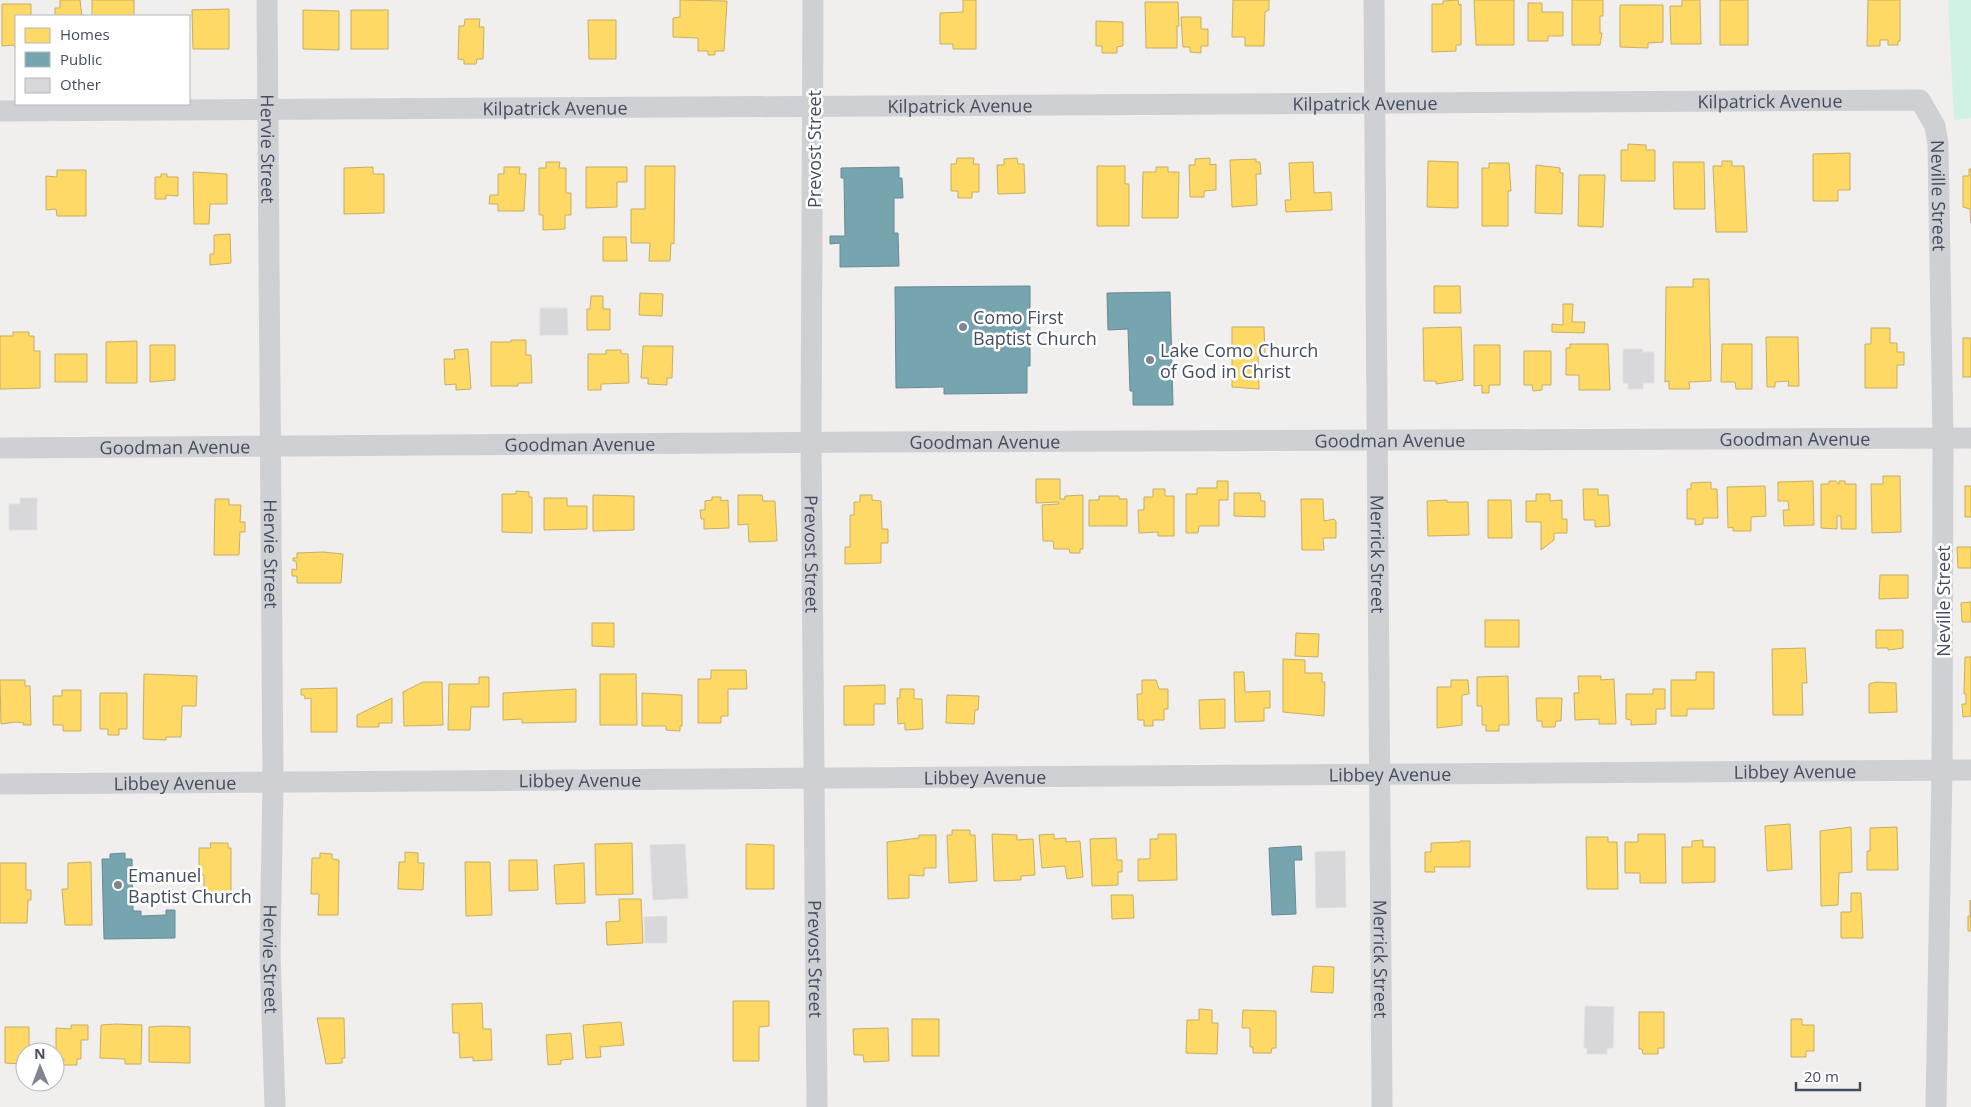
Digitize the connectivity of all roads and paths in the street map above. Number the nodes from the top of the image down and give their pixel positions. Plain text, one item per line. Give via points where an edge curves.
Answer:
1 (267, 0) edge
2 (813, 0) edge
3 (1374, 0) edge
4 (1920, 100) joint
5 (1375, 103) junction
6 (814, 106) junction
7 (268, 110) junction
8 (0, 111) edge
9 (1971, 438) edge
10 (1943, 439) junction
11 (1377, 441) junction
12 (811, 442) junction
13 (270, 445) junction
14 (0, 448) edge
15 (1942, 770) junction
16 (1971, 770) edge
17 (1379, 774) junction
18 (814, 778) junction
19 (273, 782) junction
20 (0, 784) edge
21 (275, 1107) edge
22 (817, 1107) edge
23 (1382, 1107) edge
24 (1936, 1107) edge

1 - 7 street, Hervie Street
2 - 6 street, Prevost Street
3 - 5 street, Merrick Street
4 - 5 street, Kilpatrick Avenue
4 - 10 street, Neville Street via 1935,126 1938,144
5 - 6 street, Kilpatrick Avenue
5 - 11 street, Merrick Street
6 - 7 street, Kilpatrick Avenue
6 - 12 street, Prevost Street
7 - 8 street, Kilpatrick Avenue
7 - 13 street, Hervie Street
9 - 10 street, Goodman Avenue
10 - 11 street, Goodman Avenue
10 - 15 street, Neville Street
11 - 12 street, Goodman Avenue
11 - 17 street, Merrick Street
12 - 13 street, Goodman Avenue
12 - 18 street, Prevost Street
13 - 14 street, Goodman Avenue
13 - 19 street, Hervie Street
15 - 16 street, Libbey Avenue
15 - 17 street, Libbey Avenue
15 - 24 street, Neville Street
17 - 18 street, Libbey Avenue
17 - 23 street, Merrick Street
18 - 19 street, Libbey Avenue
18 - 22 street, Prevost Street
19 - 20 street, Libbey Avenue
19 - 21 street, Hervie Street via 270,953

